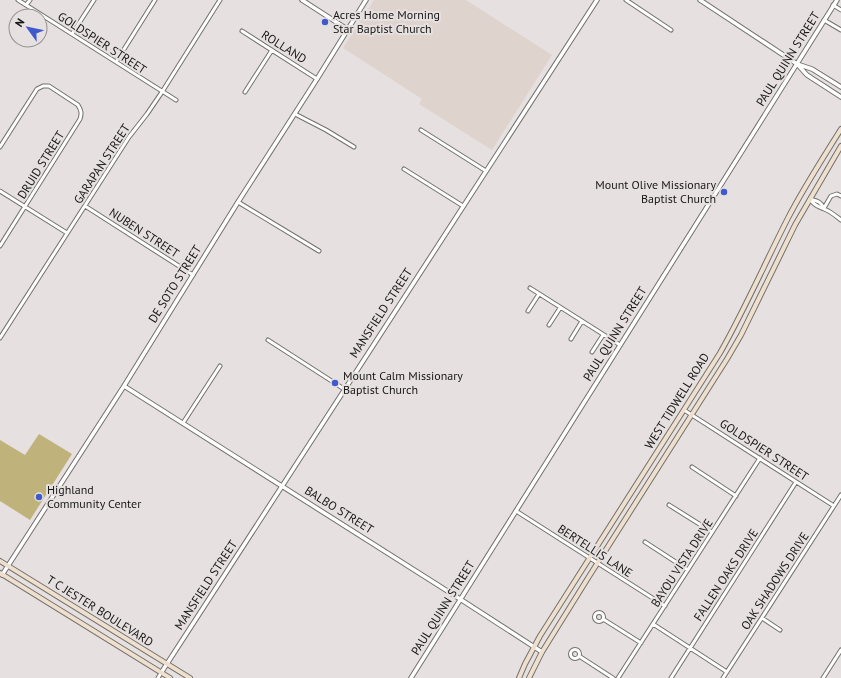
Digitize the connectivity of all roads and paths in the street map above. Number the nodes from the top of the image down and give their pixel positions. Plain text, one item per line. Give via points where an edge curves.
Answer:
1 (18, 0) edge
2 (30, 0) edge
3 (94, 0) edge
4 (156, 0) edge
5 (220, 0) edge
6 (302, 0) edge
7 (366, 0) edge
8 (597, 0) edge
9 (626, 0) edge
10 (700, 0) edge
11 (837, 0) edge
12 (26, 5) junction
13 (833, 5) junction
14 (841, 10) edge
15 (824, 20) junction
16 (348, 29) junction
17 (671, 30) dead end
18 (841, 30) edge
19 (242, 31) dead end
20 (72, 34) junction
21 (272, 50) junction
22 (116, 62) junction
23 (797, 64) junction
24 (317, 79) junction
25 (841, 87) edge
26 (162, 92) junction
27 (245, 92) dead end
28 (841, 97) edge
29 (176, 100) dead end
30 (295, 114) junction
31 (841, 129) edge
32 (421, 130) dead end
33 (841, 146) edge
34 (0, 147) edge
35 (354, 147) dead end
36 (820, 164) junction
37 (827, 168) junction
38 (404, 169) dead end
39 (486, 171) junction
40 (0, 191) edge
41 (841, 196) edge
42 (810, 199) junction
43 (238, 202) junction
44 (85, 206) junction
45 (463, 206) junction
46 (25, 207) junction
47 (824, 208) junction
48 (841, 220) edge
49 (67, 234) junction
50 (0, 246) edge
51 (319, 251) dead end
52 (193, 275) junction
53 (530, 288) dead end
54 (539, 294) junction
55 (751, 294) junction
56 (759, 298) junction
57 (560, 308) junction
58 (528, 312) dead end
59 (582, 321) junction
60 (549, 325) dead end
61 (604, 335) junction
62 (0, 338) edge
63 (571, 339) dead end
64 (268, 340) dead end
65 (620, 345) junction
66 (592, 352) dead end
67 (720, 353) junction
68 (727, 358) junction
69 (220, 366) dead end
70 (124, 386) junction
71 (344, 389) junction
72 (684, 410) junction
73 (691, 414) junction
74 (183, 423) junction
75 (760, 458) junction
76 (692, 467) dead end
77 (796, 482) junction
78 (637, 484) junction
79 (282, 486) junction
80 (645, 488) junction
81 (841, 495) edge
82 (736, 496) junction
83 (669, 505) dead end
84 (834, 506) junction
85 (516, 511) junction
86 (712, 532) junction
87 (645, 542) dead end
88 (590, 558) junction
89 (0, 561) edge
90 (597, 563) junction
91 (8, 566) junction
92 (688, 570) junction
93 (1, 576) edge
94 (61, 599) junction
95 (460, 599) junction
96 (665, 606) junction
97 (55, 608) junction
98 (762, 618) junction
99 (603, 619) dead end
100 (653, 624) junction
101 (780, 630) dead end
102 (115, 632) junction
103 (109, 641) junction
104 (641, 643) junction
105 (534, 647) junction
106 (690, 648) junction
107 (841, 650) edge
108 (542, 652) junction
109 (579, 656) dead end
110 (167, 664) junction
111 (727, 672) junction
112 (161, 673) junction
113 (158, 678) edge
114 (170, 678) edge
115 (190, 678) edge
116 (411, 678) edge
117 (519, 678) edge
118 (529, 678) edge
119 (613, 678) edge
120 (618, 678) edge
121 (671, 678) edge
122 (723, 678) edge
123 (823, 678) edge

1 - 12 street, GOLDSPIER STREET
2 - 12 street
3 - 20 street
4 - 22 street
5 - 26 street, GARAPAN STREET
6 - 16 street
7 - 16 street, DE SOTO STREET
8 - 39 street, MANSFIELD STREET
9 - 17 street
10 - 23 street
11 - 13 street, PAUL QUINN STREET
12 - 20 street, GOLDSPIER STREET
13 - 14 street
13 - 15 street, PAUL QUINN STREET
15 - 18 street
15 - 23 street, PAUL QUINN STREET
16 - 24 street, DE SOTO STREET
19 - 21 street, ROLLAND
20 - 22 street, GOLDSPIER STREET
21 - 24 street, ROLLAND
21 - 27 street
22 - 26 street, GOLDSPIER STREET
23 - 25 street via 812,69
23 - 28 street via 807,75
23 - 65 street, PAUL QUINN STREET
24 - 30 street, DE SOTO STREET
26 - 29 street, GOLDSPIER STREET
26 - 44 street, GARAPAN STREET via 129,137
30 - 35 street
30 - 43 street, DE SOTO STREET
31 - 36 main road, WEST TIDWELL ROAD
32 - 39 street
33 - 37 main road, WEST TIDWELL ROAD
34 - 46 street, DRUID STREET via 37,89 49,86 78,105 82,114 80,119
36 - 37 main road
36 - 55 main road, WEST TIDWELL ROAD via 789,217
37 - 42 main road, WEST TIDWELL ROAD
38 - 45 street
39 - 45 street, MANSFIELD STREET
40 - 46 street
41 - 47 street via 831,196
42 - 47 street via 816,200
42 - 56 main road, WEST TIDWELL ROAD
43 - 51 street
43 - 52 street, DE SOTO STREET
44 - 49 street, GARAPAN STREET
44 - 52 street, NUBEN STREET
45 - 71 street, MANSFIELD STREET
46 - 49 street
46 - 50 street, DRUID STREET
47 - 48 street
49 - 62 street, GARAPAN STREET
52 - 70 street, DE SOTO STREET
53 - 54 street
54 - 57 street
54 - 58 street
55 - 56 main road
55 - 67 main road, WEST TIDWELL ROAD
56 - 68 main road, WEST TIDWELL ROAD
57 - 59 street
57 - 60 street
59 - 61 street
59 - 63 street
61 - 65 street
61 - 66 street
64 - 71 street
65 - 85 street, PAUL QUINN STREET
67 - 68 main road
67 - 72 main road, WEST TIDWELL ROAD
68 - 73 main road, WEST TIDWELL ROAD
69 - 74 street
70 - 74 street, BALBO STREET
70 - 91 street, DE SOTO STREET
71 - 79 street, MANSFIELD STREET
72 - 73 street, GOLDSPIER STREET
72 - 78 main road, WEST TIDWELL ROAD
73 - 75 street, GOLDSPIER STREET
73 - 80 main road, WEST TIDWELL ROAD
74 - 79 street, BALBO STREET
75 - 77 street, GOLDSPIER STREET
75 - 82 street, BAYOU VISTA DRIVE
76 - 82 street
77 - 84 street, GOLDSPIER STREET
77 - 106 street, FALLEN OAKS DRIVE
78 - 80 main road
78 - 88 main road, WEST TIDWELL ROAD
79 - 95 street, BALBO STREET
79 - 110 street, MANSFIELD STREET
80 - 90 main road, WEST TIDWELL ROAD
81 - 84 street, OAK SHADOWS DRIVE
82 - 86 street, BAYOU VISTA DRIVE
83 - 86 street
84 - 98 street, OAK SHADOWS DRIVE
85 - 88 street, BERTELLIS LANE
85 - 95 street, PAUL QUINN STREET
86 - 92 street, BAYOU VISTA DRIVE
87 - 92 street
88 - 90 street, BERTELLIS LANE
88 - 105 main road, WEST TIDWELL ROAD
89 - 91 main road, T C JESTER BOULEVARD
90 - 96 street, BERTELLIS LANE
90 - 108 main road, WEST TIDWELL ROAD
91 - 93 street, DE SOTO STREET
91 - 94 main road, T C JESTER BOULEVARD
92 - 96 street, BAYOU VISTA DRIVE
93 - 97 main road, T C JESTER BOULEVARD
94 - 97 main road
94 - 102 main road, T C JESTER BOULEVARD
95 - 105 street, BALBO STREET
95 - 116 street, PAUL QUINN STREET
96 - 100 street, BAYOU VISTA DRIVE
97 - 103 main road, T C JESTER BOULEVARD
98 - 101 street
98 - 111 street, OAK SHADOWS DRIVE
99 - 104 street
100 - 104 street, BAYOU VISTA DRIVE
100 - 106 street
102 - 103 main road
102 - 110 main road, T C JESTER BOULEVARD
103 - 112 main road, T C JESTER BOULEVARD
104 - 120 street, BAYOU VISTA DRIVE
105 - 108 street, BALBO STREET
105 - 117 main road, WEST TIDWELL ROAD
106 - 111 street
106 - 121 street, FALLEN OAKS DRIVE
107 - 123 street
108 - 118 main road, WEST TIDWELL ROAD
109 - 119 street
110 - 112 street, MANSFIELD STREET
110 - 115 main road, T C JESTER BOULEVARD
111 - 122 street, OAK SHADOWS DRIVE
112 - 113 street, MANSFIELD STREET
112 - 114 main road, T C JESTER BOULEVARD

